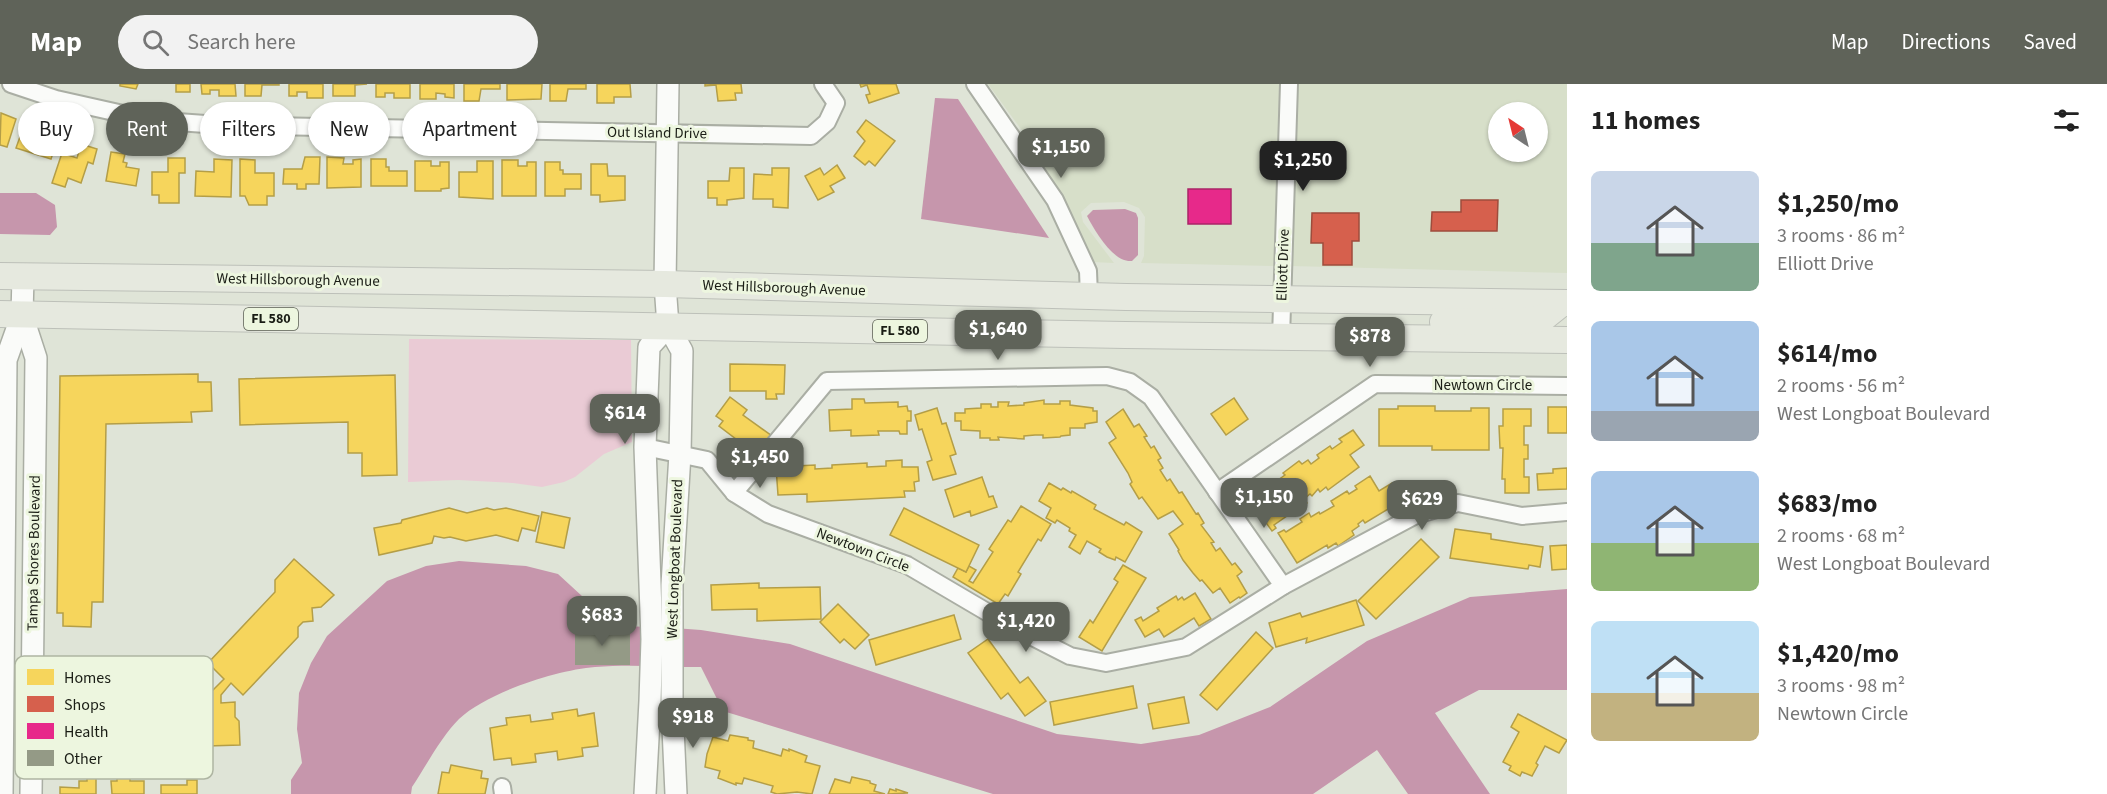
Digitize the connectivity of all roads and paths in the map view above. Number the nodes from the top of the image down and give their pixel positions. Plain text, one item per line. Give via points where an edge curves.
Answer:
1 (11, 84) edge
2 (668, 84) edge
3 (823, 84) edge
4 (975, 84) edge
5 (1289, 84) edge
6 (667, 133) junction
7 (12, 276) edge
8 (665, 285) junction
9 (1089, 296) junction
10 (1282, 299) junction
11 (1564, 303) edge
12 (11, 314) edge
13 (668, 326) junction
14 (1281, 338) junction
15 (1376, 339) junction
16 (1565, 339) edge
17 (1567, 386) edge
18 (645, 447) junction
19 (680, 454) junction
20 (1217, 492) junction
21 (734, 493) junction
22 (1567, 512) edge
23 (661, 584) junction
24 (1283, 586) junction
25 (2, 652) edge
26 (33, 656) edge
27 (31, 779) edge
28 (2, 794) edge
29 (31, 794) edge
30 (645, 794) edge
31 (676, 794) edge

1 - 6 street, Out Island Drive via 56,99 150,120 219,125
2 - 6 street, West Longboat Boulevard
3 - 6 street, Out Island Drive via 836,103 828,122 811,136
4 - 9 street via 1055,200 1088,271
5 - 10 street, Elliott Drive
6 - 8 street, West Longboat Boulevard
7 - 8 main road, West Hillsborough Avenue
7 - 12 street, Tampa Shores Boulevard
8 - 9 main road, West Hillsborough Avenue
8 - 13 street, West Longboat Boulevard
9 - 10 main road, West Hillsborough Avenue
10 - 11 main road, West Hillsborough Avenue
10 - 14 street, Elliott Drive
11 - 15 main road via 1543,318 1434,322
12 - 13 main road, FL 580
12 - 25 street, Tampa Shores Boulevard via 6,360
12 - 26 street, Tampa Shores Boulevard via 36,358
13 - 14 main road, FL 580
13 - 18 street, West Longboat Boulevard via 649,347
13 - 19 street, West Longboat Boulevard via 682,351
14 - 15 main road, FL 580
15 - 16 main road, FL 580
17 - 20 street, Newtown Circle via 1375,384
18 - 19 street, Newtown Circle
18 - 23 street, West Longboat Boulevard
19 - 21 street, Newtown Circle via 707,460
19 - 23 street, West Longboat Boulevard
20 - 21 street via 1151,397 1130,382 1107,376 827,381
20 - 24 street
21 - 24 street, Newtown Circle via 768,514 907,565 1070,656 1106,663 1186,647
22 - 24 street, Newtown Circle via 1522,516 1458,503 1416,515
23 - 30 street, West Longboat Boulevard
23 - 31 street, West Longboat Boulevard
25 - 28 street, Tampa Shores Boulevard
27 - 29 street, Tampa Shores Boulevard

